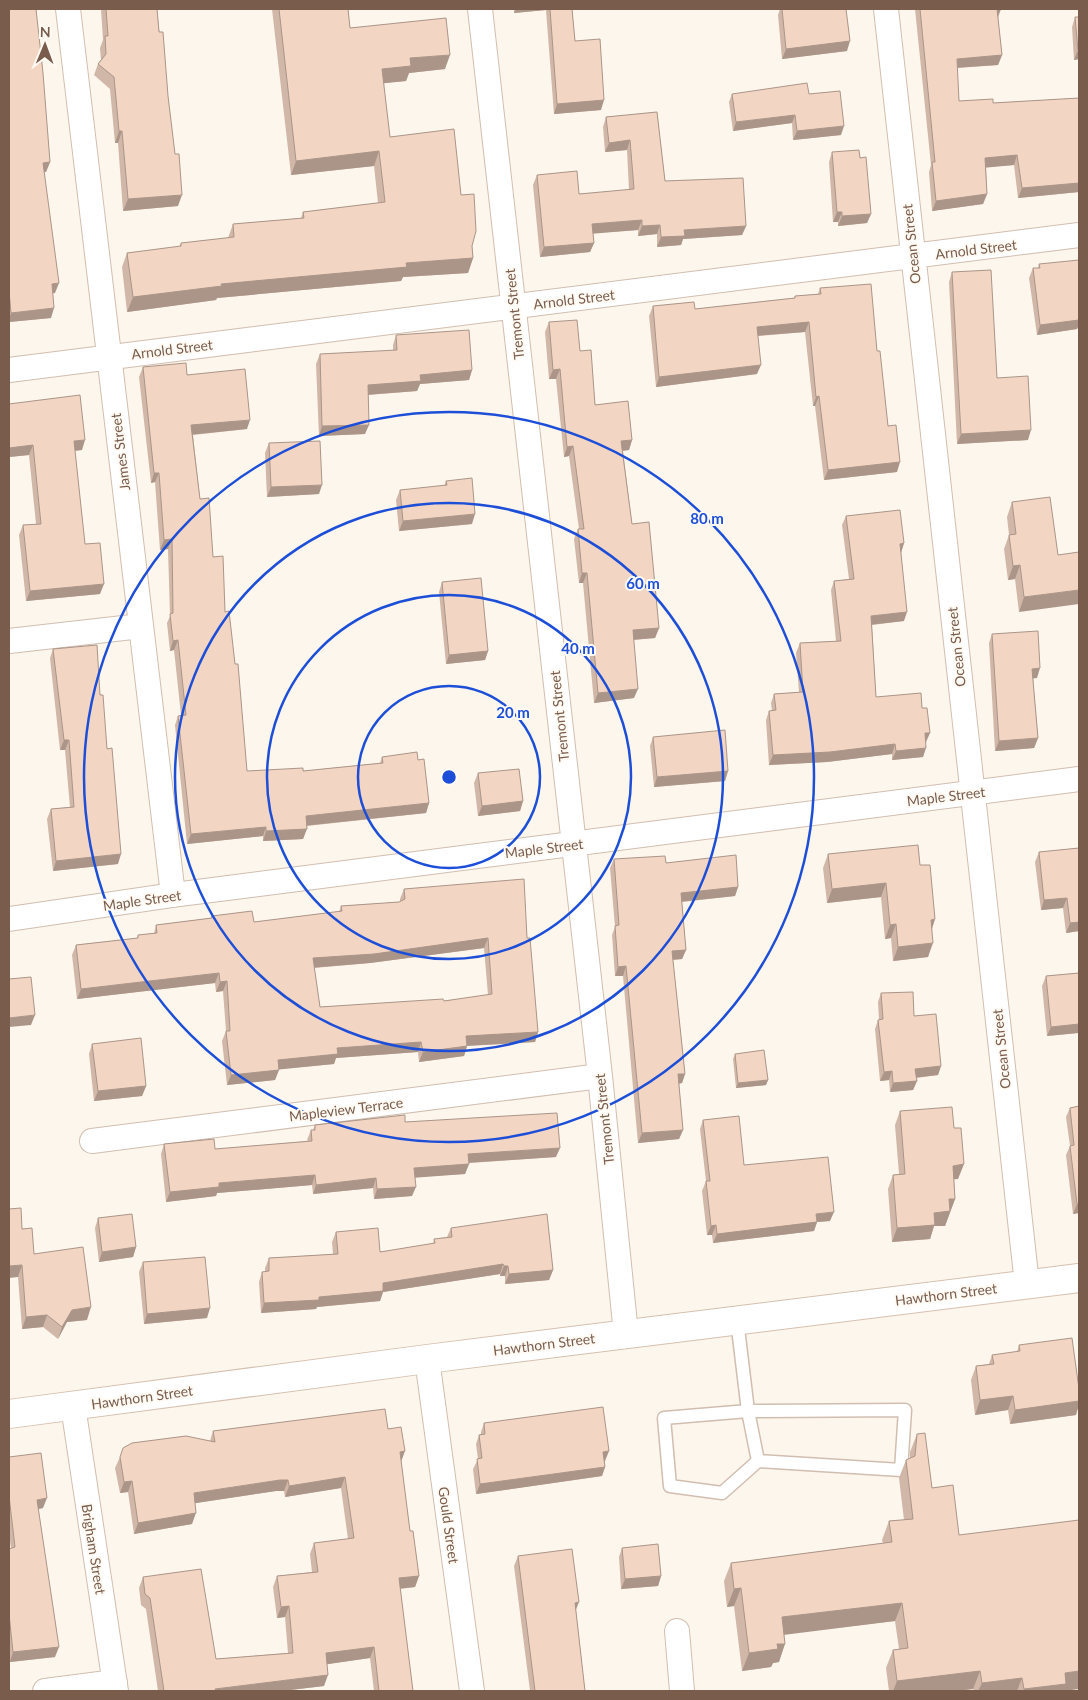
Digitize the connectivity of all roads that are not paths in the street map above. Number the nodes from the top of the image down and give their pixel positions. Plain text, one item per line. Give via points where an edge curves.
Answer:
1 (68, 9) edge
2 (480, 9) edge
3 (886, 9) edge
4 (1079, 236) edge
5 (912, 257) junction
6 (514, 306) junction
7 (109, 357) junction
8 (9, 370) edge
9 (141, 626) junction
10 (9, 641) edge
11 (1079, 779) edge
12 (972, 792) junction
13 (574, 844) junction
14 (173, 895) junction
15 (9, 919) edge
16 (600, 1076) junction
17 (92, 1141) dead end
18 (1079, 1278) edge
19 (1027, 1284) junction
20 (737, 1320) junction
21 (626, 1334) junction
22 (427, 1359) junction
23 (73, 1406) junction
24 (748, 1411) junction
25 (9, 1414) edge
26 (758, 1461) junction
27 (677, 1631) dead end
28 (115, 1687) edge
29 (45, 1691) edge
30 (472, 1691) edge
31 (682, 1691) edge

1 - 7 street, James Street
2 - 6 street, Tremont Street
3 - 5 street, Ocean Street
4 - 5 street, Arnold Street
5 - 6 street, Arnold Street
5 - 12 street, Ocean Street
6 - 7 street, Arnold Street
6 - 13 street, Tremont Street
7 - 8 street, Arnold Street
7 - 9 street, James Street
9 - 10 street
9 - 14 street, James Street
11 - 12 street, Maple Street
12 - 13 street, Maple Street
12 - 19 street, Ocean Street
13 - 14 street, Maple Street
13 - 16 street, Tremont Street
14 - 15 street, Maple Street
16 - 17 street, Mapleview Terrace
16 - 21 street, Tremont Street
18 - 19 main road, Hawthorn Street
19 - 20 main road, Hawthorn Street
20 - 21 main road, Hawthorn Street
20 - 24 lane
21 - 22 main road, Hawthorn Street
22 - 23 main road, Hawthorn Street
22 - 30 street, Gould Street
23 - 25 main road, Hawthorn Street
23 - 28 street, Brigham Street
24 - 26 lane
24 - 26 lane via 664,1418 670,1486 722,1493
24 - 26 lane via 905,1410 901,1470
27 - 31 street
28 - 29 street

